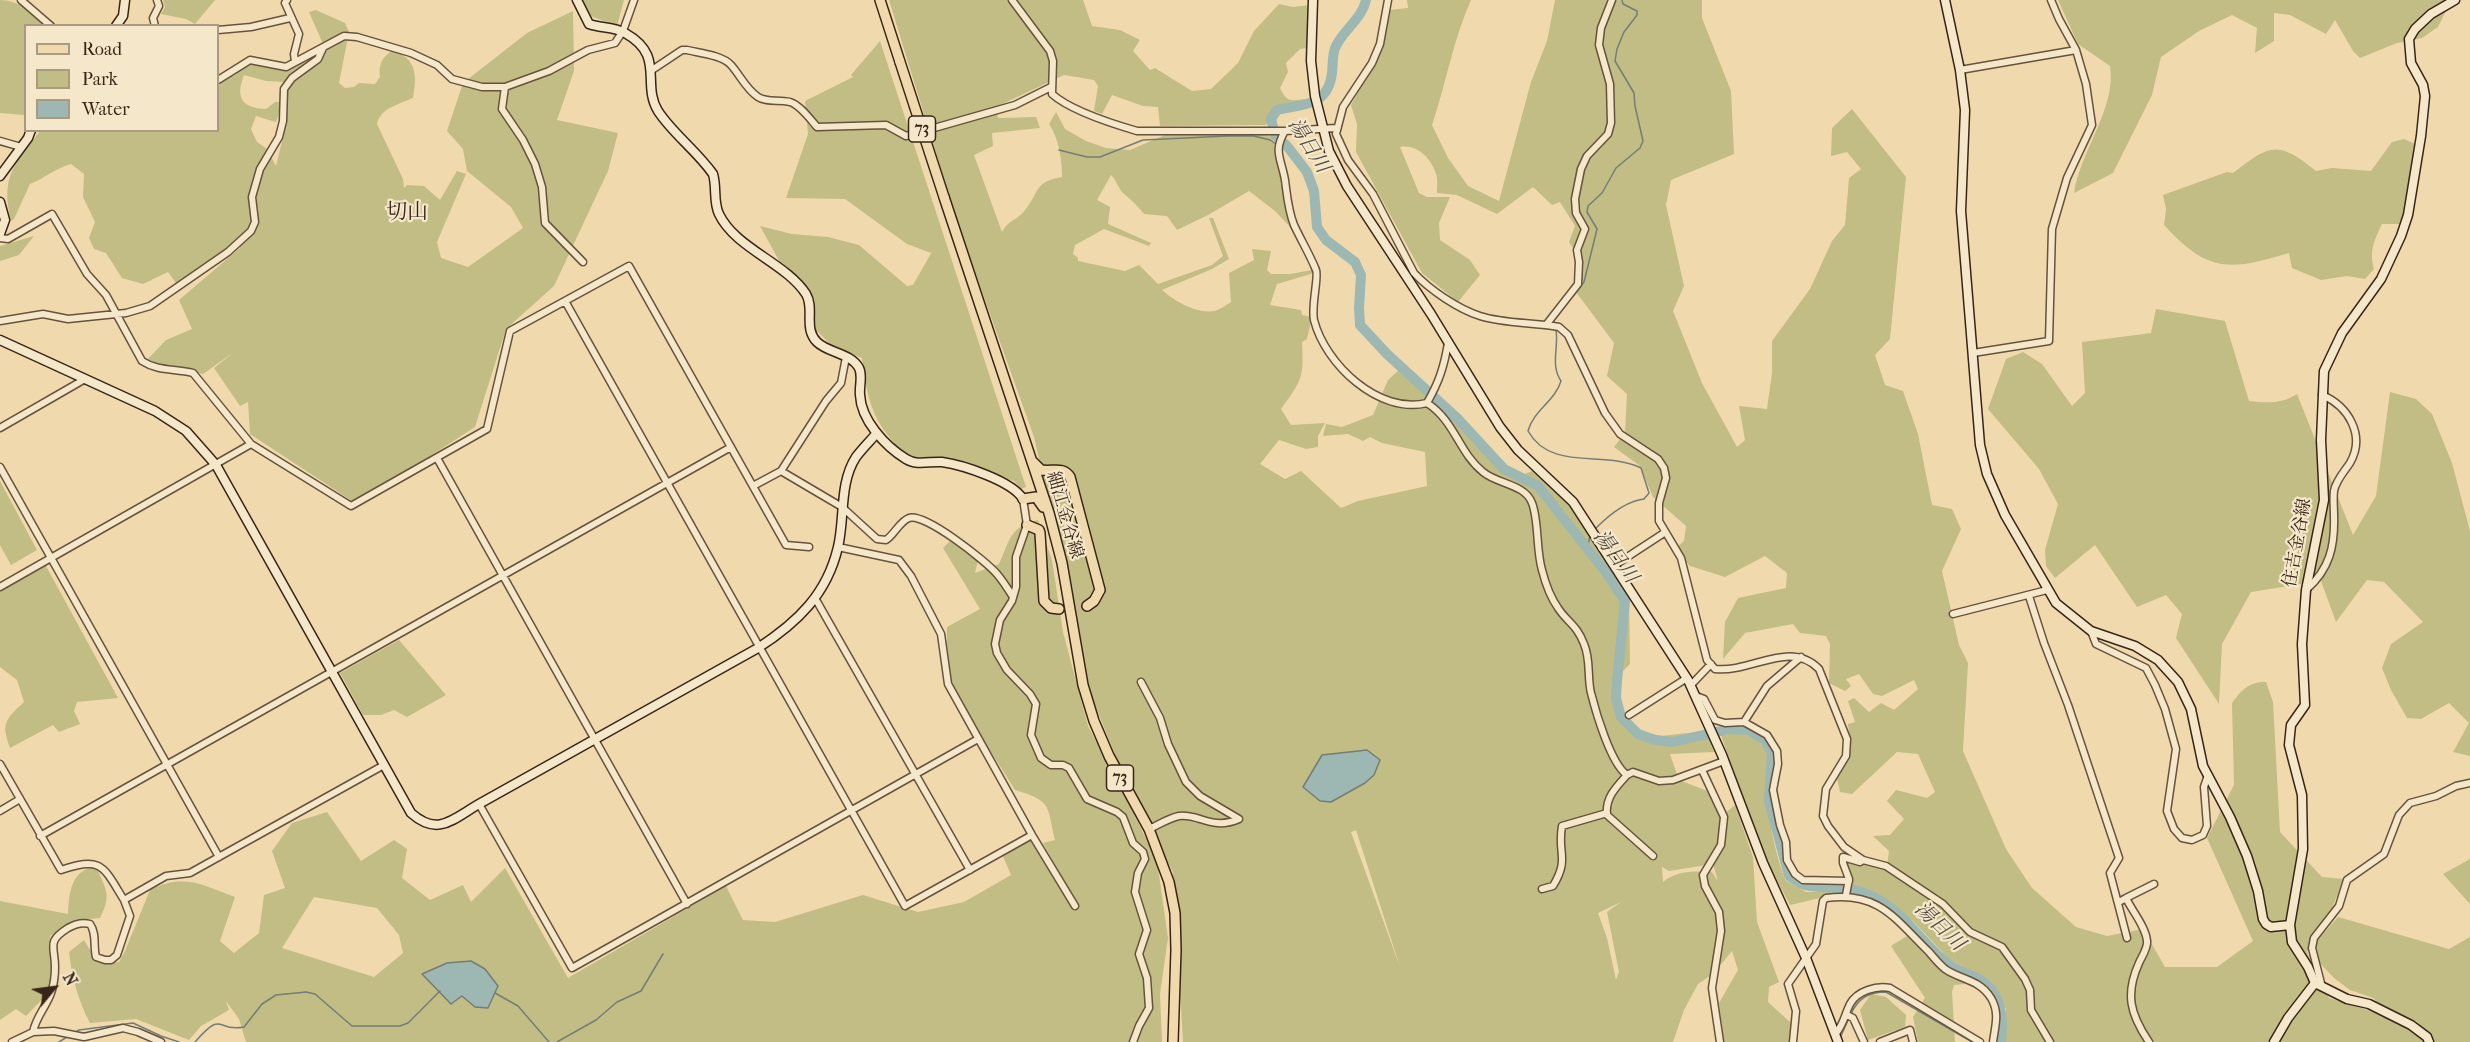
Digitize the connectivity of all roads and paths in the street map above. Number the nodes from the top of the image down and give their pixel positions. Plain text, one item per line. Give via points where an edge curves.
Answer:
1 (21, 0) edge
2 (125, 0) edge
3 (157, 0) edge
4 (286, 0) edge
5 (577, 0) edge
6 (634, 0) edge
7 (880, 0) edge
8 (1012, 0) edge
9 (1313, 0) edge
10 (1388, 0) edge
11 (1612, 0) edge
12 (1944, 0) edge
13 (2051, 0) edge
14 (2455, 0) edge
15 (290, 18) junction
16 (49, 24) edge
17 (117, 24) edge
18 (154, 24) edge
19 (219, 30) edge
20 (623, 32) junction
21 (323, 48) junction
22 (2076, 50) junction
23 (295, 62) junction
24 (652, 70) junction
25 (1960, 70) junction
26 (219, 79) edge
27 (505, 87) junction
28 (1051, 87) junction
29 (1336, 128) junction
30 (1322, 130) junction
31 (1285, 131) junction
32 (30, 132) edge
33 (0, 141) edge
34 (21, 147) junction
35 (0, 176) edge
36 (0, 202) edge
37 (0, 236) edge
38 (583, 262) dead end
39 (565, 301) junction
40 (118, 313) junction
41 (0, 321) edge
42 (1546, 325) junction
43 (0, 340) edge
44 (1448, 343) junction
45 (1973, 352) junction
46 (846, 357) junction
47 (85, 379) junction
48 (2322, 395) junction
49 (1427, 403) junction
50 (0, 428) edge
51 (877, 433) junction
52 (251, 444) junction
53 (730, 447) junction
54 (436, 458) junction
55 (1031, 460) junction
56 (216, 465) junction
57 (0, 467) edge
58 (781, 471) junction
59 (1048, 471) junction
60 (1036, 476) junction
61 (667, 484) junction
62 (753, 486) junction
63 (1042, 493) junction
64 (1023, 499) junction
65 (843, 507) junction
66 (1049, 513) junction
67 (1027, 525) junction
68 (1664, 533) junction
69 (838, 547) junction
70 (809, 548) dead end
71 (51, 558) junction
72 (1615, 565) junction
73 (503, 575) junction
74 (0, 587) edge
75 (2047, 590) junction
76 (2306, 590) junction
77 (2029, 596) junction
78 (1013, 597) junction
79 (815, 598) junction
80 (1087, 606) dead end
81 (1059, 609) dead end
82 (1953, 614) dead end
83 (2091, 631) junction
84 (758, 648) junction
85 (1801, 657) junction
86 (1711, 664) junction
87 (332, 671) junction
88 (1689, 681) junction
89 (1141, 682) dead end
90 (1696, 696) junction
91 (1629, 715) dead end
92 (1744, 722) junction
93 (594, 740) junction
94 (978, 740) junction
95 (1723, 758) junction
96 (0, 764) edge
97 (166, 764) junction
98 (384, 765) junction
99 (1702, 770) junction
100 (916, 775) junction
101 (1627, 775) junction
102 (2208, 775) junction
103 (2470, 783) edge
104 (20, 799) junction
105 (479, 804) junction
106 (0, 811) edge
107 (851, 811) junction
108 (1607, 813) junction
109 (1149, 829) junction
110 (1032, 835) junction
111 (40, 836) junction
112 (1653, 856) dead end
113 (219, 857) junction
114 (1863, 860) junction
115 (970, 870) junction
116 (1849, 881) junction
117 (2154, 884) dead end
118 (1542, 889) dead end
119 (1846, 896) junction
120 (2126, 898) junction
121 (124, 900) junction
122 (2119, 902) junction
123 (687, 904) junction
124 (1075, 906) dead end
125 (2290, 926) junction
126 (2127, 938) dead end
127 (1806, 958) junction
128 (2318, 985) junction
129 (1847, 1015) junction
130 (33, 1032) junction
131 (1836, 1039) edge
132 (12, 1042) edge
133 (161, 1042) edge
134 (1133, 1042) edge
135 (1173, 1042) edge
136 (1720, 1042) edge
137 (1794, 1042) edge
138 (1864, 1042) edge
139 (1880, 1042) edge
140 (1913, 1042) edge
141 (1980, 1042) edge
142 (1993, 1042) edge
143 (2050, 1042) edge
144 (2149, 1042) edge
145 (2274, 1042) edge
146 (2429, 1042) edge

1 - 16 street
2 - 17 street
3 - 18 street
4 - 15 street
5 - 20 street via 589,24
6 - 20 street
7 - 55 main road, 細江金谷線 / 73, bridge
8 - 28 street via 1050,51
9 - 30 street via 1311,61
10 - 29 street via 1380,44 1343,107
11 - 42 street via 1599,45 1610,84 1611,123 1608,134 1587,156 1581,169 1575,199 1576,213 1585,229 1577,250 1578,284
12 - 25 street
13 - 22 street
14 - 48 street, 住吉金谷線 via 2431,14 2409,39 2411,63 2425,96 2408,215 2381,279 2333,348 2324,371
15 - 19 street
15 - 23 street via 299,34
20 - 24 street via 642,46
20 - 27 street via 615,43 588,50 549,71
21 - 23 street
21 - 27 street via 344,36 357,37 411,53 437,65 452,79 482,87
21 - 40 street via 318,59 284,89 279,137 260,169 252,196 255,222 251,231 220,258 150,306
22 - 25 street
22 - 45 street via 2092,125 2067,178 2052,230 2049,341
23 - 26 street via 285,67 250,60
24 - 28 street via 687,50 725,60 757,97 796,105 817,127 886,125 906,136 1015,105
24 - 46 street via 656,108 713,174 716,202 724,222 796,282 807,295 810,330 816,341
25 - 45 street via 1965,110 1961,211
27 - 38 street via 502,109 535,164 545,223
28 - 31 street via 1052,94 1065,103 1137,131
29 - 30 street
29 - 42 street via 1348,160 1373,194 1422,282 1481,316
30 - 31 street
30 - 44 street via 1347,186
31 - 49 street via 1277,144 1288,204 1318,273 1313,310 1319,333 1342,369 1360,385 1386,401
32 - 34 street
33 - 34 street
34 - 35 street
36 - 37 street via 5,220
37 - 40 street via 8,239 52,214 87,274
39 - 53 street via 629,266
39 - 54 street via 510,332 487,429
39 - 61 street
40 - 41 street via 68,319 43,314
40 - 52 street via 142,361 163,370 193,373
42 - 68 street via 1559,327 1568,335 1605,413 1620,434 1658,459 1664,468 1659,512
43 - 47 street
44 - 49 street via 1444,367
44 - 72 street via 1500,427 1524,456 1573,502
45 - 75 street via 1980,445 1987,474
46 - 51 street via 860,369 860,405
46 - 58 street via 841,383
47 - 50 street
47 - 56 street via 155,411 186,431
48 - 76 street, 住吉金谷線 via 2324,500
48 - 76 street via 2345,412 2355,428 2356,441 2352,460 2334,491 2330,558
49 - 101 street via 1443,415 1482,472 1523,491 1532,502 1541,569 1558,608 1584,642 1591,691 1612,756
51 - 64 street via 907,460 954,465 997,480 1018,491
51 - 65 street via 855,458 847,478
52 - 54 street via 351,506
52 - 56 street
53 - 61 street
53 - 62 street
54 - 73 street
55 - 59 main road
55 - 60 main road, 細江金谷線 / 73
56 - 71 street
56 - 87 street
57 - 71 street
58 - 62 street
58 - 65 street
59 - 63 main road
59 - 80 main road via 1061,470 1070,477 1100,590
60 - 63 main road, 細江金谷線 / 73
60 - 64 main road via 1032,493
61 - 73 street
61 - 84 street
62 - 70 street via 786,545
63 - 66 main road, 細江金谷線 / 73
64 - 66 main road via 1036,497
64 - 67 street
65 - 69 street
65 - 78 street via 877,539 886,540 911,517 926,521 996,573
66 - 109 main road, 細江金谷線 / 73 via 1062,563 1083,685 1094,721
67 - 78 street via 1016,557
67 - 81 main road via 1040,533 1044,601
68 - 72 street
68 - 86 street via 1681,558
69 - 79 street via 831,570
69 - 94 street via 899,560 911,576 941,634 948,684
71 - 74 street
71 - 97 street
72 - 88 street
73 - 87 street
73 - 93 street
75 - 77 street
75 - 83 street via 2056,603
76 - 125 street, 住吉金谷線 via 2302,644 2305,705 2291,725 2289,745 2301,795 2303,849
77 - 82 street
77 - 122 street via 2119,858 2110,873
78 - 134 street via 1000,620 995,644 1007,670 1036,704 1031,729 1037,753 1051,765 1069,768 1087,799 1123,817 1133,843 1145,859 1135,892 1147,930 1139,954 1147,978 1149,1008
79 - 84 street via 783,632
79 - 100 street
83 - 102 street via 2135,646 2169,669 2191,709
83 - 102 street via 2096,644 2146,668 2155,685 2176,749 2167,811 2182,838 2192,840 2203,835 2207,826 2204,787
84 - 93 street
84 - 107 street
85 - 86 street via 1781,657 1728,670 1715,669
85 - 92 street via 1767,686
85 - 114 street via 1819,669 1847,738 1843,764 1826,789 1823,816 1844,847
86 - 88 street
87 - 97 street
87 - 98 street
88 - 90 street
88 - 91 street
89 - 109 street via 1186,782 1200,796 1239,819 1214,824 1181,816
90 - 92 street via 1704,699 1715,720
90 - 95 street
92 - 116 street via 1767,735 1777,751 1773,790 1791,868 1803,880
93 - 105 street
93 - 123 street
94 - 100 street
94 - 110 street
95 - 99 street
95 - 127 street via 1763,863
96 - 104 street
97 - 111 street
97 - 113 street
98 - 105 street via 411,813 422,823 442,824
98 - 113 street
99 - 101 street via 1659,781 1633,772
99 - 136 street via 1724,817 1721,846 1703,875 1719,912 1721,931 1712,988
100 - 107 street
100 - 115 street
101 - 108 street via 1610,796
102 - 125 street via 2247,856 2266,924
103 - 128 street via 2410,803 2398,815 2384,854 2347,880 2339,906 2314,938
104 - 106 street
104 - 111 street
105 - 123 street via 572,968
107 - 115 street via 904,906
107 - 123 street
108 - 112 street
108 - 118 street via 1562,826 1564,863 1553,886
109 - 135 main road, 細江金谷線 / 73 via 1175,913
110 - 115 street
110 - 124 street
111 - 121 street via 61,870 89,862 100,866
113 - 121 street via 190,873 166,876
114 - 116 street via 1843,857
114 - 143 street via 1886,866 1943,904 1970,932 2002,947 2025,979 2031,1010
116 - 119 street
117 - 120 street
119 - 127 street via 1823,901 1816,944
119 - 142 street via 1884,908 1945,969 1981,986 1997,1013
120 - 122 street
120 - 144 street via 2148,944 2132,978 2129,996
121 - 130 street via 130,916 117,955 111,960 96,957 94,929 90,924 73,925 57,935 52,945 52,991
122 - 126 street
125 - 128 street, 住吉金谷線 via 2292,942
127 - 131 street
127 - 137 street via 1788,984 1796,1011
128 - 145 street via 2288,1018
128 - 146 street via 2411,1025
129 - 131 street
129 - 138 street
129 - 141 street via 1850,1003 1868,990 1890,988
130 - 132 street
130 - 133 street via 84,1036 123,1028
139 - 140 street via 1910,1030

